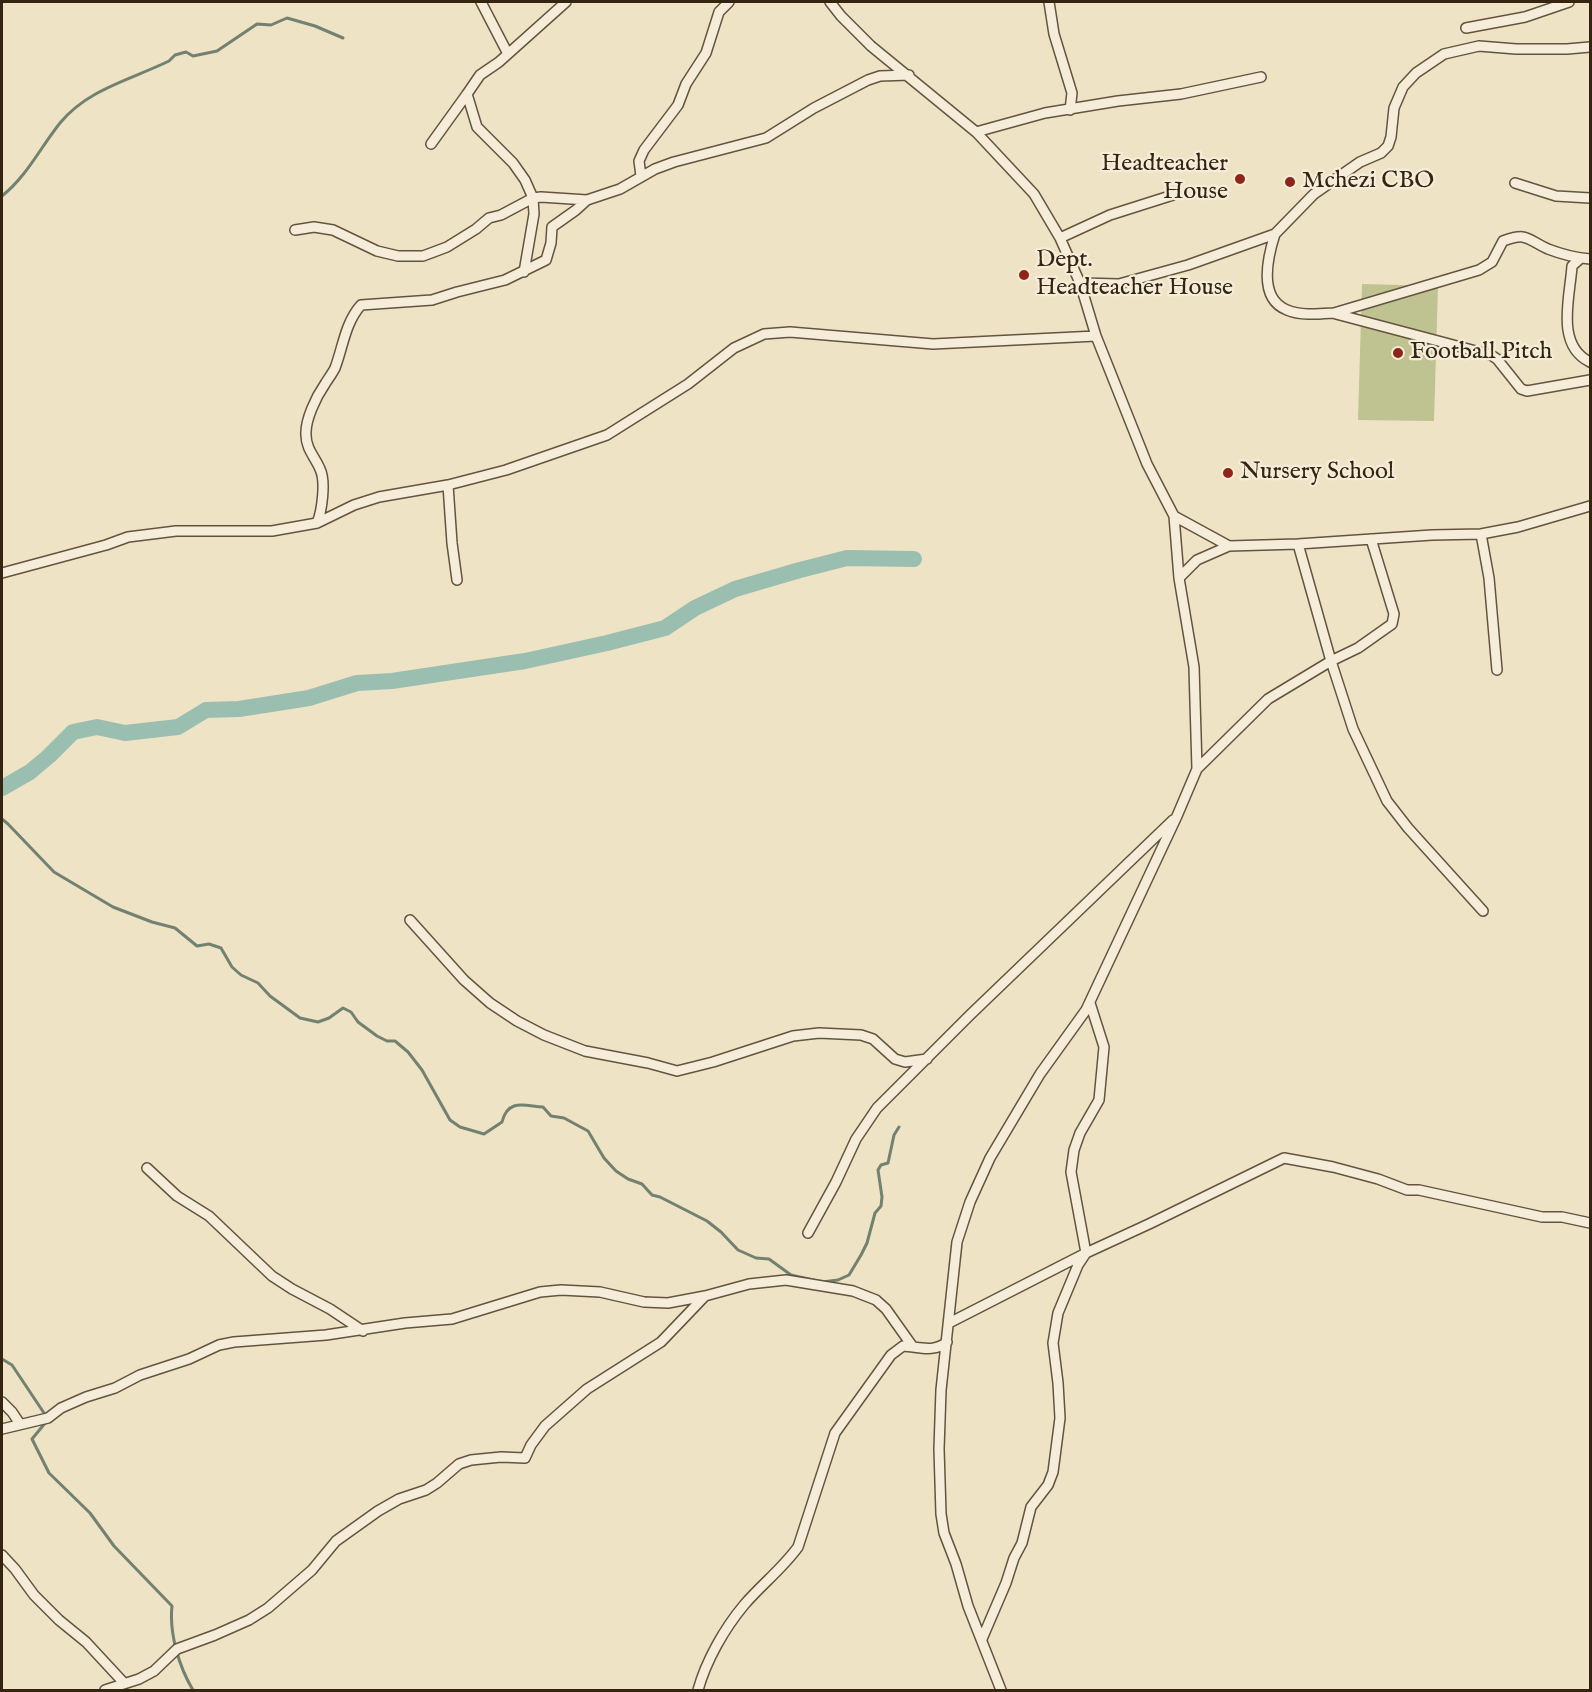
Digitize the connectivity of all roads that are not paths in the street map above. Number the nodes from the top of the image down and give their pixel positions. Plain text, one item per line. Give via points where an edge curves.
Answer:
1 (481, 2) edge
2 (566, 2) edge
3 (729, 2) edge
4 (830, 2) edge
5 (1049, 2) edge
6 (1569, 2) edge
7 (1466, 28) dead end
8 (1590, 47) edge
9 (508, 54) junction
10 (909, 75) junction
11 (1261, 77) dead end
12 (467, 94) junction
13 (1070, 110) junction
14 (976, 132) junction
15 (431, 144) dead end
16 (641, 176) junction
17 (1515, 183) dead end
18 (1173, 195) dead end
19 (532, 198) junction
20 (1590, 198) edge
21 (587, 200) junction
22 (295, 230) dead end
23 (1275, 234) junction
24 (1060, 238) junction
25 (1586, 259) edge
26 (524, 272) junction
27 (1080, 283) junction
28 (1334, 313) junction
29 (1096, 336) junction
30 (1590, 362) edge
31 (1590, 380) edge
32 (448, 485) junction
33 (1590, 506) edge
34 (1174, 516) junction
35 (318, 523) junction
36 (1481, 534) junction
37 (1371, 539) junction
38 (1298, 544) junction
39 (1229, 546) junction
40 (2, 573) edge
41 (1179, 578) junction
42 (457, 580) dead end
43 (1331, 661) junction
44 (1497, 670) dead end
45 (1197, 769) junction
46 (1177, 816) junction
47 (1483, 911) dead end
48 (410, 920) dead end
49 (1089, 1002) junction
50 (927, 1059) junction
51 (147, 1168) dead end
52 (1590, 1223) edge
53 (808, 1233) dead end
54 (1086, 1253) junction
55 (705, 1296) junction
56 (949, 1323) junction
57 (363, 1331) junction
58 (947, 1342) junction
59 (913, 1347) junction
60 (2, 1402) edge
61 (20, 1424) junction
62 (2, 1430) edge
63 (2, 1555) edge
64 (982, 1640) junction
65 (124, 1683) junction
66 (105, 1690) edge
67 (698, 1690) edge
68 (1002, 1690) edge

1 - 9 street
2 - 9 street
3 - 16 street via 719,12 706,53 678,105 644,150 639,161
4 - 10 street via 871,46
5 - 13 street via 1072,93
6 - 7 street via 1525,17
8 - 23 street via 1479,46 1435,58 1403,87 1394,108 1388,146 1314,194
9 - 12 street via 480,75
10 - 14 street
10 - 16 street via 868,80 766,138 687,158
11 - 13 street via 1181,94
12 - 15 street
12 - 19 street via 477,127 513,163
13 - 14 street
14 - 24 street via 1034,195
16 - 21 street via 620,189
17 - 20 street via 1556,196
18 - 24 street via 1110,215
19 - 21 street
19 - 22 street via 489,218 447,247 423,256 377,251 333,230
19 - 26 street via 534,214
21 - 26 street via 552,227 546,261
23 - 27 street via 1119,284
23 - 28 street via 1269,251 1267,281 1277,303 1299,313
24 - 27 street
25 - 28 street via 1517,236 1503,241 1492,262 1479,270
25 - 30 street via 1572,266 1566,314 1576,352
26 - 35 street via 432,300 361,305 354,312 334,370 306,425 308,448 322,474
27 - 29 street
28 - 31 street via 1484,352 1497,359 1521,389 1527,391
29 - 32 street via 924,344 790,332 764,334 734,348 688,384 607,435 506,470
29 - 34 street via 1147,464
32 - 35 street via 379,497
32 - 42 street
33 - 36 street
34 - 39 street
34 - 41 street
35 - 40 street via 272,531 176,531 128,537
36 - 37 street
36 - 44 street
37 - 38 street
37 - 43 street via 1394,620 1358,648
38 - 39 street
38 - 43 street
39 - 41 street via 1197,560
41 - 45 street via 1194,667
43 - 45 street via 1268,699
43 - 47 street via 1353,729 1386,801
45 - 46 street
46 - 49 street
46 - 50 street
48 - 50 street via 490,1003 517,1021 585,1051 677,1071 793,1036 819,1033 867,1037 905,1062
49 - 54 street via 1104,1047 1099,1100 1080,1133 1071,1173
49 - 56 street via 990,1158 970,1202 957,1242
50 - 53 street via 877,1108 856,1139
51 - 57 street via 177,1196 209,1216 272,1276
52 - 54 street via 1407,1190 1333,1167 1284,1158
54 - 56 street
54 - 64 street via 1059,1313 1053,1343 1060,1418 1053,1472 1030,1507 1022,1543
55 - 57 street via 668,1303 600,1292 540,1292 452,1319
55 - 59 street via 749,1284 786,1280 853,1291 876,1300 886,1309
55 - 65 street via 661,1342 587,1389 545,1426 525,1458 501,1457 459,1464 426,1490 399,1498 336,1541 312,1570 268,1608 224,1632 177,1649 154,1671
56 - 58 street
57 - 61 street via 219,1345 86,1397 48,1418
58 - 59 street via 931,1350
58 - 64 street via 941,1390 941,1514 944,1533
59 - 67 street via 903,1346 891,1355 835,1433 798,1547 729,1625
60 - 61 street
61 - 62 street
63 - 65 street via 34,1595
64 - 68 street
65 - 66 street

